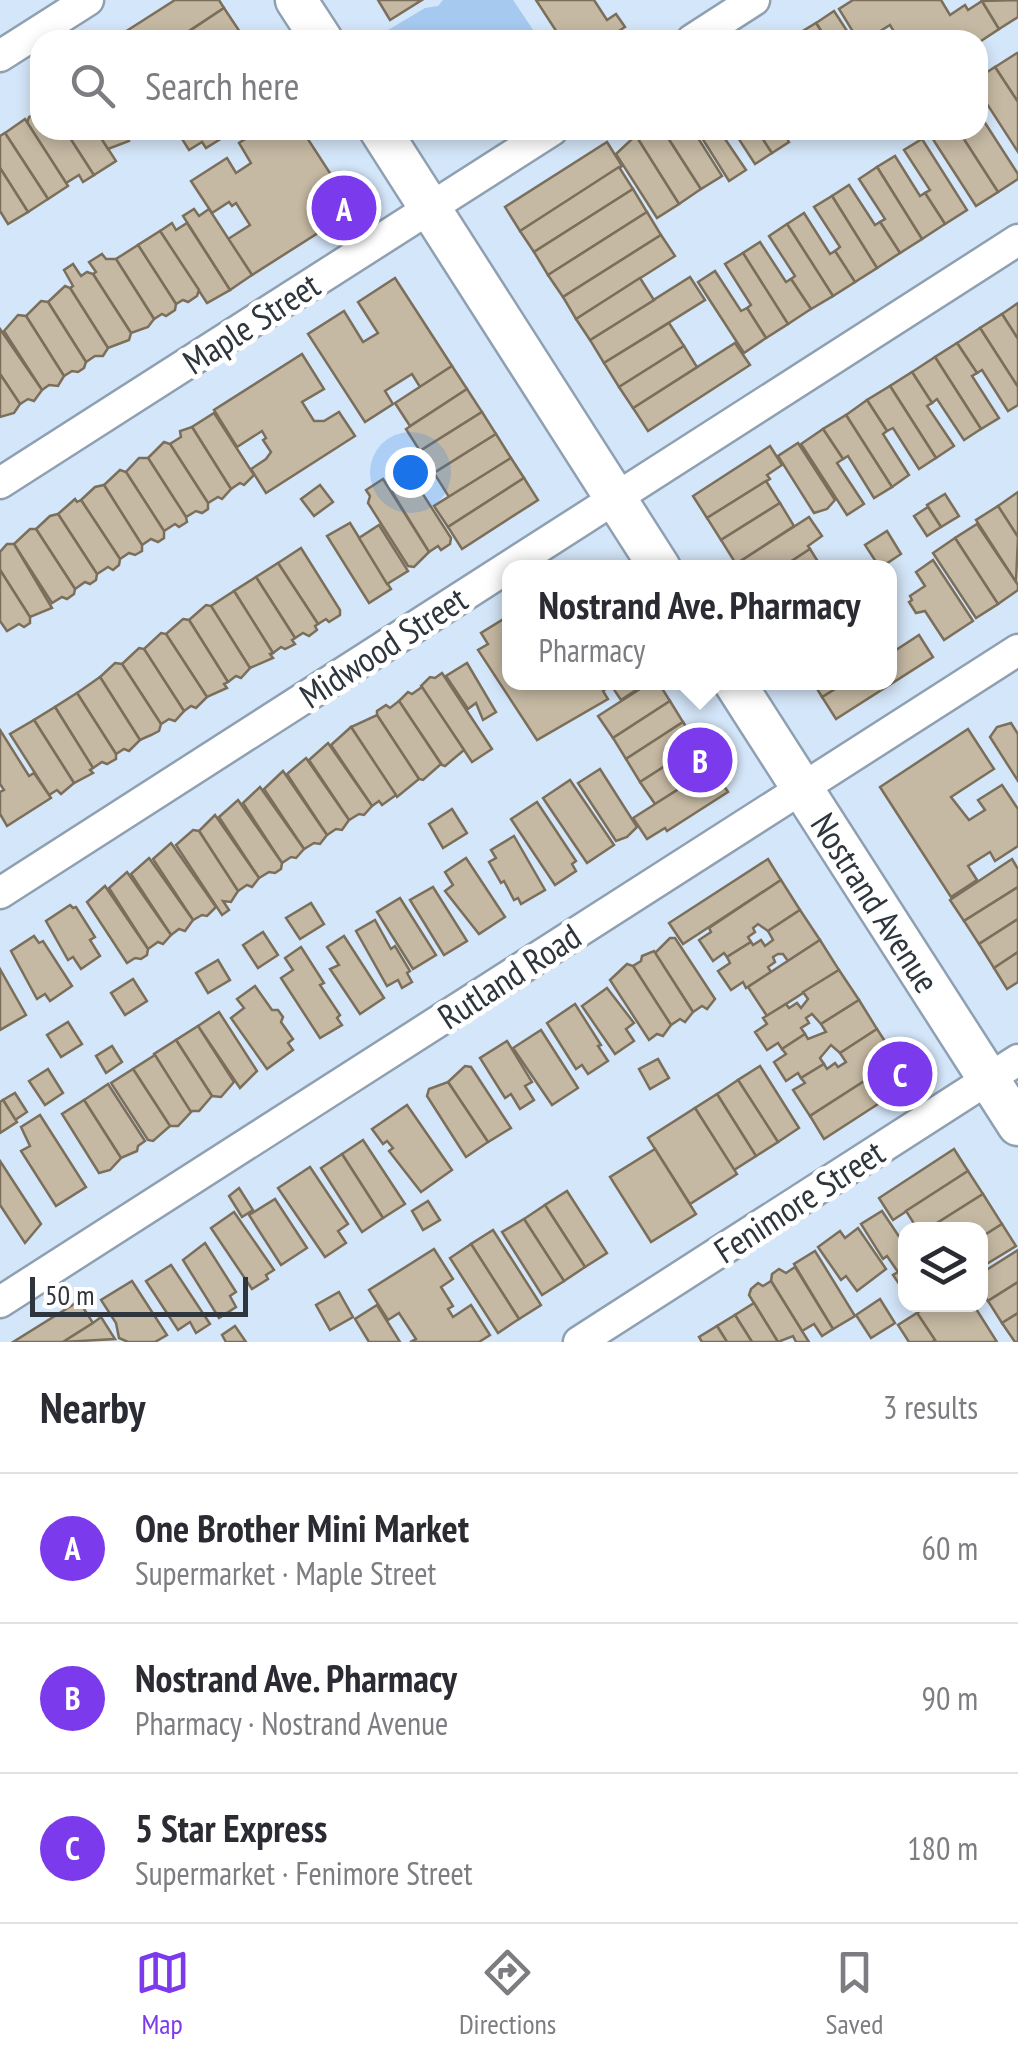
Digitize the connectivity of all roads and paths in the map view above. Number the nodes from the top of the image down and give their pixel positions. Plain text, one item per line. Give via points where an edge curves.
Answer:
1 (88, 0) edge
2 (296, 0) edge
3 (754, 0) edge
4 (41, 30) edge
5 (316, 30) edge
6 (708, 30) edge
7 (30, 37) edge
8 (0, 56) edge
9 (386, 140) edge
10 (536, 140) edge
11 (430, 208) junction
12 (1018, 240) edge
13 (0, 483) edge
14 (616, 498) junction
15 (519, 560) edge
16 (655, 560) edge
17 (502, 571) edge
18 (1018, 650) edge
19 (739, 690) edge
20 (802, 789) junction
21 (0, 893) edge
22 (1003, 1070) edge
23 (1018, 1125) edge
24 (0, 1302) edge
25 (579, 1342) edge

1 - 4 street
2 - 5 main road
3 - 6 street
7 - 8 street
9 - 11 main road
10 - 11 street, Maple Street
11 - 13 street, Maple Street
11 - 14 main road
12 - 14 street, Midwood Street
14 - 15 street, Midwood Street
14 - 16 main road
17 - 21 street, Midwood Street
18 - 20 street, Rutland Road
19 - 20 main road, Nostrand Avenue
20 - 22 main road, Nostrand Avenue
20 - 24 street, Rutland Road
22 - 23 main road, Nostrand Avenue
22 - 25 street, Fenimore Street

